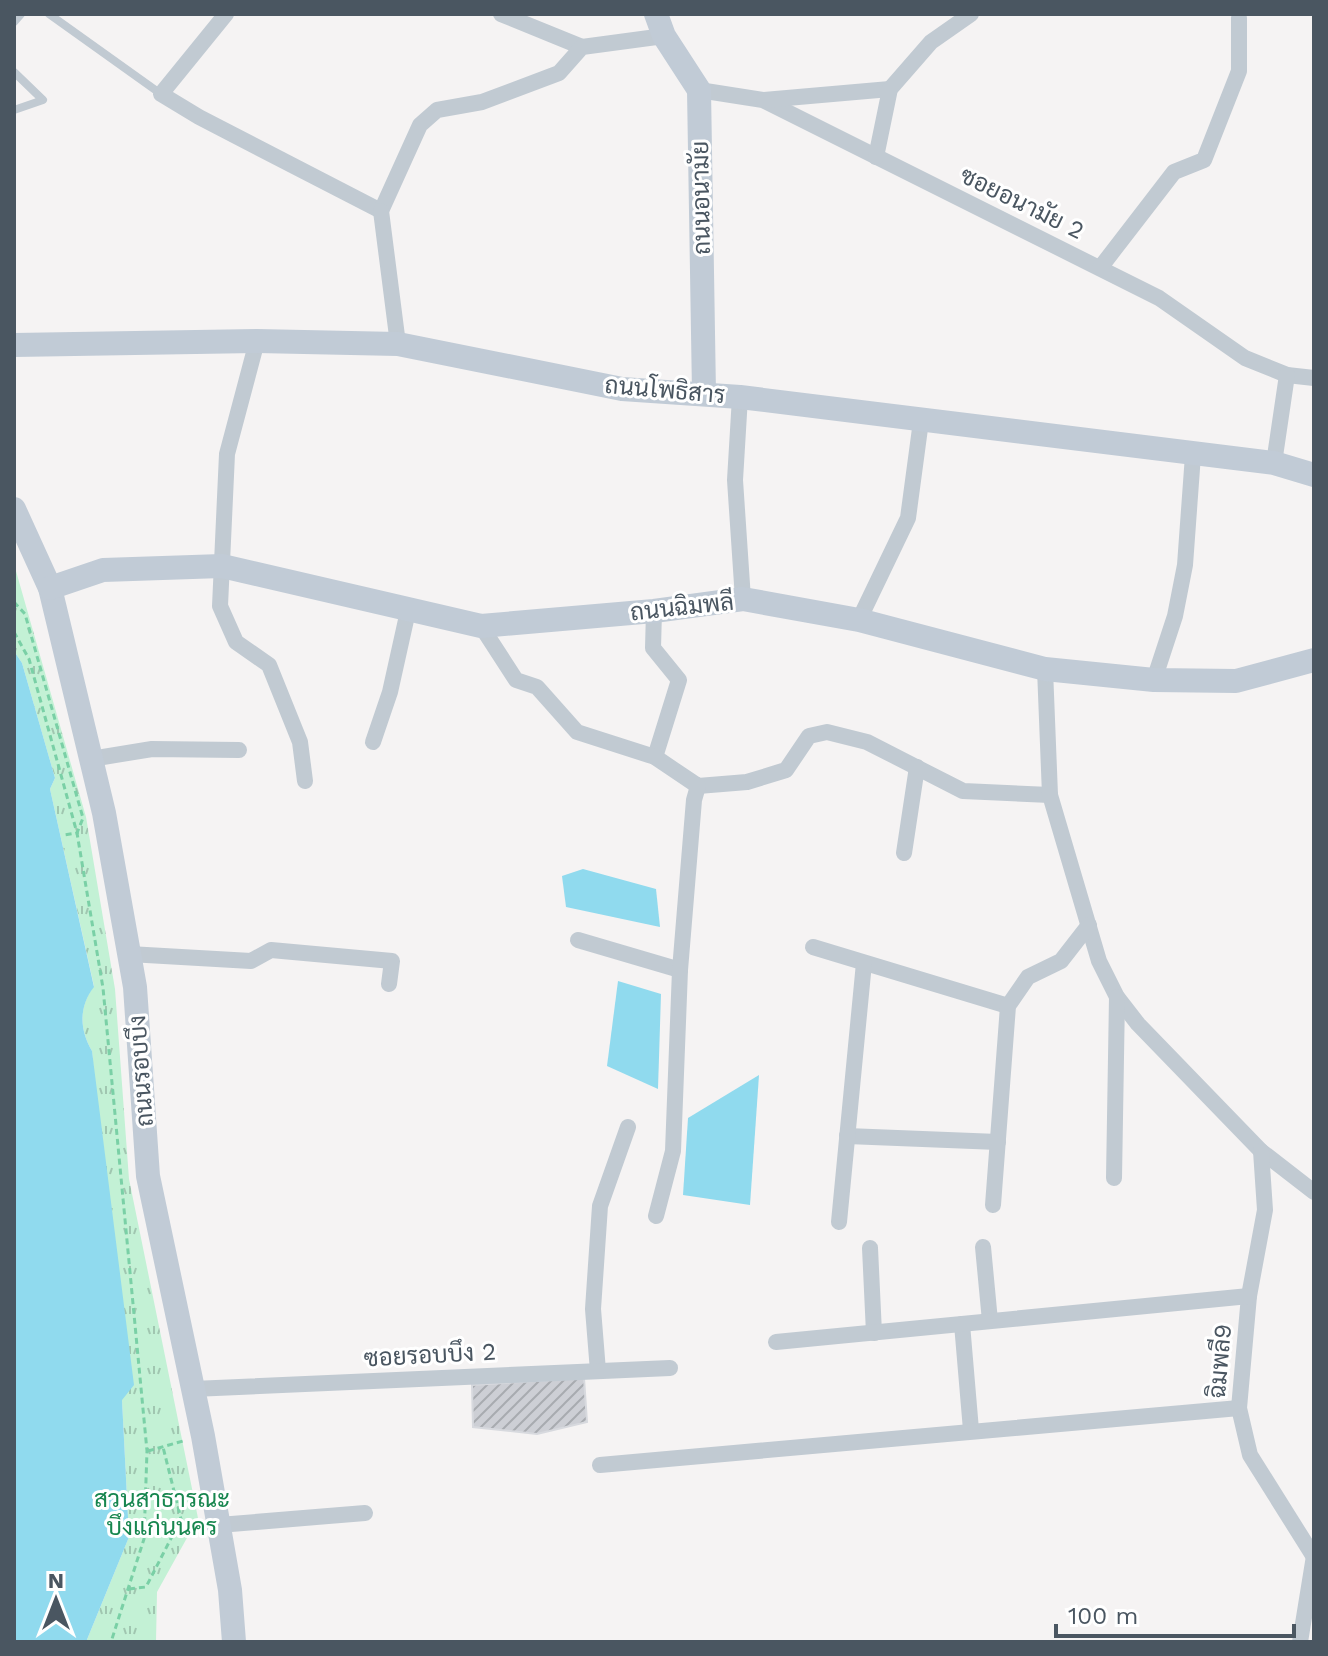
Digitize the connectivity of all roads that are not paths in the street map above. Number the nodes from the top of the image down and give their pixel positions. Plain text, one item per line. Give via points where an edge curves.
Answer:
1 (21, 14) edge
2 (49, 14) edge
3 (226, 14) edge
4 (501, 14) edge
5 (971, 14) edge
6 (1239, 18) dead end
7 (14, 22) edge
8 (660, 25) edge
9 (582, 47) junction
10 (14, 72) edge
11 (890, 89) junction
12 (699, 90) junction
13 (161, 94) junction
14 (763, 100) junction
15 (14, 110) edge
16 (876, 157) junction
17 (381, 211) junction
18 (1100, 268) junction
19 (257, 341) junction
20 (398, 344) junction
21 (14, 345) edge
22 (1287, 375) junction
23 (1314, 378) edge
24 (704, 393) junction
25 (740, 397) junction
26 (921, 421) junction
27 (1193, 455) junction
28 (1274, 463) junction
29 (1314, 475) edge
30 (14, 509) edge
31 (222, 566) junction
32 (50, 588) junction
33 (743, 599) junction
34 (408, 611) junction
35 (654, 611) junction
36 (859, 620) junction
37 (481, 626) junction
38 (1314, 660) edge
39 (1045, 669) junction
40 (1154, 680) junction
41 (373, 742) dead end
42 (239, 750) dead end
43 (655, 757) junction
44 (91, 759) junction
45 (917, 767) junction
46 (305, 781) dead end
47 (698, 786) junction
48 (1050, 795) junction
49 (904, 853) dead end
50 (1089, 925) junction
51 (578, 940) dead end
52 (813, 947) dead end
53 (129, 954) junction
54 (864, 963) junction
55 (680, 970) junction
56 (389, 984) dead end
57 (1117, 997) junction
58 (1008, 1006) junction
59 (628, 1127) dead end
60 (847, 1136) junction
61 (998, 1142) junction
62 (1261, 1151) junction
63 (1114, 1178) dead end
64 (1313, 1191) edge
65 (993, 1205) dead end
66 (656, 1216) dead end
67 (839, 1222) dead end
68 (983, 1247) dead end
69 (870, 1248) dead end
70 (1249, 1296) junction
71 (990, 1321) junction
72 (962, 1324) junction
73 (874, 1333) junction
74 (776, 1342) dead end
75 (670, 1368) dead end
76 (598, 1371) junction
77 (193, 1389) junction
78 (1239, 1408) junction
79 (971, 1430) junction
80 (600, 1465) dead end
81 (365, 1513) dead end
82 (219, 1525) junction
83 (1314, 1556) edge
84 (234, 1642) edge
85 (1300, 1642) edge

1 - 7 lane
2 - 13 lane
3 - 13 street
4 - 9 street
5 - 11 street via 931,42
6 - 18 street via 1239,71 1204,160 1174,172
8 - 9 street
8 - 12 street
9 - 17 street via 559,73 482,102 437,110 420,125
10 - 15 lane via 43,100
11 - 14 street
11 - 16 street
12 - 14 street, ซอยอนามัย 2
12 - 24 street, ถนนอนามัย
13 - 17 street
14 - 16 street, ซอยอนามัย 2
16 - 18 street, ซอยอนามัย 2
17 - 20 street
18 - 22 street, ซอยอนามัย 2 via 1159,298 1245,358
19 - 20 street, ถนนโพธิสาร
19 - 21 street, ถนนโพธิสาร
19 - 31 street via 227,454
20 - 24 street, ถนนโพธิสาร via 622,389
22 - 23 street, ซอยอนามัย 2
22 - 28 street
24 - 25 street, ถนนโพธิสาร
25 - 26 street, ถนนโพธิสาร
25 - 33 street via 735,480
26 - 27 street, ถนนโพธิสาร
26 - 36 street via 908,518
27 - 28 street, ถนนโพธิสาร
27 - 40 street via 1185,565
28 - 29 street, ถนนโพธิสาร
30 - 32 street, ถนนรอบบึง
31 - 32 street, ถนนฉิมพลี via 103,570
31 - 34 street, ถนนฉิมพลี
31 - 46 street via 220,606 236,642 269,665 300,742
32 - 44 street, ถนนรอบบึง
33 - 35 street, ถนนฉิมพลี
33 - 36 street, ถนนฉิมพลี
34 - 37 street, ถนนฉิมพลี
34 - 41 street
35 - 37 street, ถนนฉิมพลี
35 - 43 street via 653,648 679,680
36 - 39 street, ถนนฉิมพลี
37 - 43 street via 516,680 537,687 577,732
38 - 40 street, ถนนฉิมพลี via 1236,681
39 - 40 street, ถนนฉิมพลี
39 - 48 street
42 - 44 street via 152,749
43 - 47 street
44 - 53 street, ถนนรอบบึง
45 - 47 street via 867,742 827,732 809,736 786,770 747,782
45 - 48 street via 963,791
45 - 49 street
47 - 55 street
48 - 50 street
50 - 57 street
50 - 58 street via 1061,961 1028,977
51 - 55 street
52 - 54 street
53 - 56 street via 251,961 271,950 392,961
53 - 77 street, ถนนรอบบึง via 148,1176
54 - 58 street
54 - 60 street
55 - 66 street via 673,1151
57 - 62 street
57 - 63 street
58 - 61 street
59 - 76 street via 600,1206 593,1309
60 - 61 street
60 - 67 street
61 - 65 street
62 - 64 street
62 - 70 street, ฉิมพลี9 via 1265,1210
68 - 71 street
69 - 73 street
70 - 71 street
70 - 78 street, ฉิมพลี9
71 - 72 street
72 - 73 street
72 - 79 street
73 - 74 street
75 - 76 street, ซอยรอบบึง 2
76 - 77 street, ซอยรอบบึง 2
77 - 82 street, ถนนรอบบึง
78 - 79 street
78 - 83 street, ฉิมพลี9 via 1250,1455
79 - 80 street
81 - 82 street
82 - 84 street, ถนนรอบบึง
83 - 85 street

